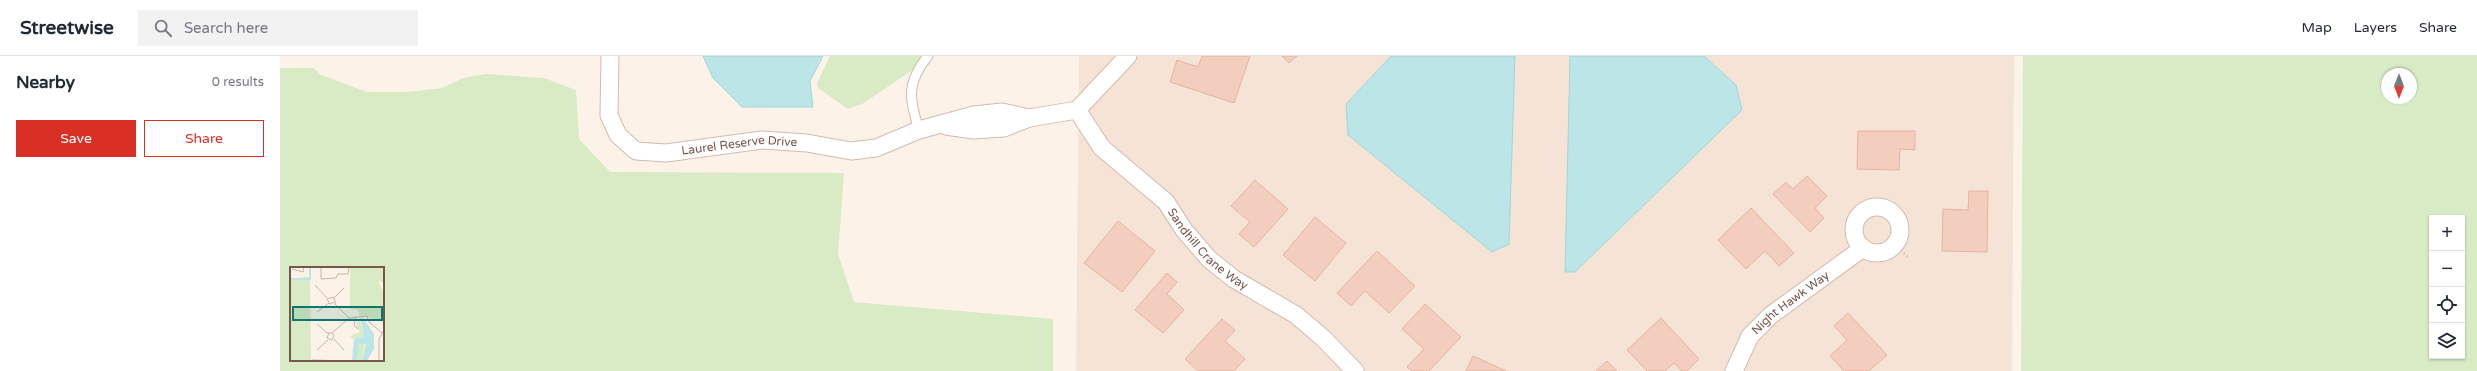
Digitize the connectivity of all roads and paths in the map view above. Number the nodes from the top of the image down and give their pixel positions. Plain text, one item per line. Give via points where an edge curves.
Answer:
1 (610, 56) edge
2 (928, 56) edge
3 (1128, 56) edge
4 (1077, 110) junction
5 (919, 130) junction
6 (1895, 245) junction
7 (1863, 248) junction
8 (1909, 258) dead end
9 (1354, 371) edge
10 (1734, 371) edge

1 - 5 street, Laurel Reserve Drive via 609,115 618,135 636,151 666,153 762,140 807,143 851,151 876,148
2 - 5 lane via 916,70 911,88 911,105
3 - 4 street
4 - 5 street, Laurel Reserve Drive via 1028,118 1002,112 974,115
4 - 9 street, Sandhill Crane Way via 1102,148 1166,202 1184,230 1209,258 1234,279 1296,315 1323,338
6 - 7 street via 1883,253
6 - 7 street via 1900,232 1898,219 1887,209 1875,207 1862,213 1856,221 1854,236
6 - 8 path
7 - 10 street, Night Hawk Way via 1771,315 1750,336

